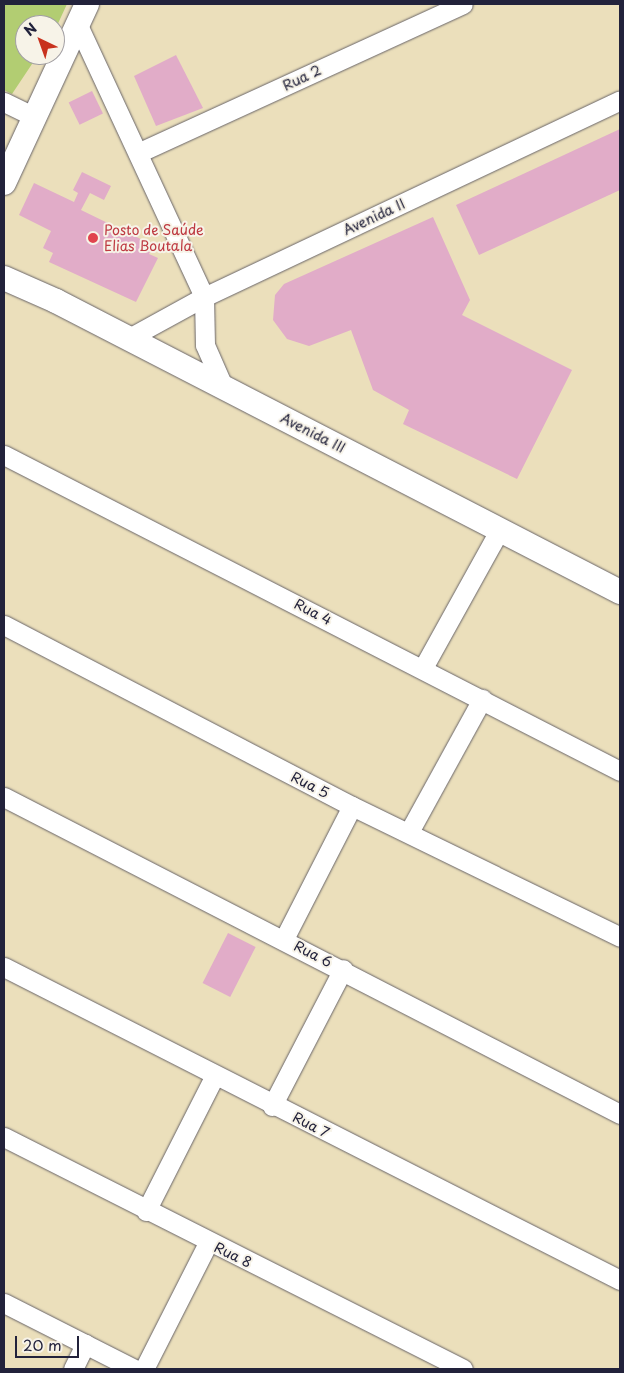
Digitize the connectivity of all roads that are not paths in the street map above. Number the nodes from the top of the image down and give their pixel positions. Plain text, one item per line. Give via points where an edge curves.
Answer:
1 (463, 4) edge
2 (85, 9) edge
3 (620, 100) edge
4 (4, 102) edge
5 (33, 116) junction
6 (140, 152) junction
7 (4, 183) edge
8 (4, 278) edge
9 (204, 297) junction
10 (129, 338) junction
11 (223, 386) junction
12 (4, 455) edge
13 (500, 529) junction
14 (620, 592) edge
15 (4, 625) edge
16 (423, 668) junction
17 (482, 699) junction
18 (620, 771) edge
19 (4, 797) edge
20 (352, 806) junction
21 (409, 832) junction
22 (620, 937) edge
23 (284, 939) junction
24 (4, 968) edge
25 (343, 969) junction
26 (214, 1077) junction
27 (272, 1106) junction
28 (620, 1114) edge
29 (4, 1137) edge
30 (146, 1211) junction
31 (208, 1243) junction
32 (620, 1280) edge
33 (4, 1303) edge
34 (86, 1344) junction
35 (73, 1369) edge
36 (134, 1369) edge
37 (144, 1369) edge
38 (463, 1369) edge

1 - 6 street, Rua 2
2 - 5 street
2 - 6 street
3 - 9 street, Avenida II
4 - 5 street
5 - 7 street
6 - 9 street
8 - 10 street, Avenida III
9 - 10 street, Avenida II
9 - 11 street via 206,345
10 - 11 street, Avenida III
11 - 13 street, Avenida III
12 - 16 street, Rua 4
13 - 14 street, Avenida III
13 - 16 street
15 - 20 street, Rua 5
16 - 17 street, Rua 4
17 - 18 street, Rua 4
17 - 21 street
19 - 23 street, Rua 6
20 - 21 street, Rua 5
20 - 23 street
21 - 22 street, Rua 5
23 - 25 street, Rua 6
24 - 26 street, Rua 7
25 - 27 street
25 - 28 street, Rua 6
26 - 27 street, Rua 7
26 - 30 street
27 - 32 street, Rua 7
29 - 30 street, Rua 8
30 - 31 street, Rua 8
31 - 37 street
31 - 38 street, Rua 8
33 - 34 street
34 - 35 street
34 - 36 street

